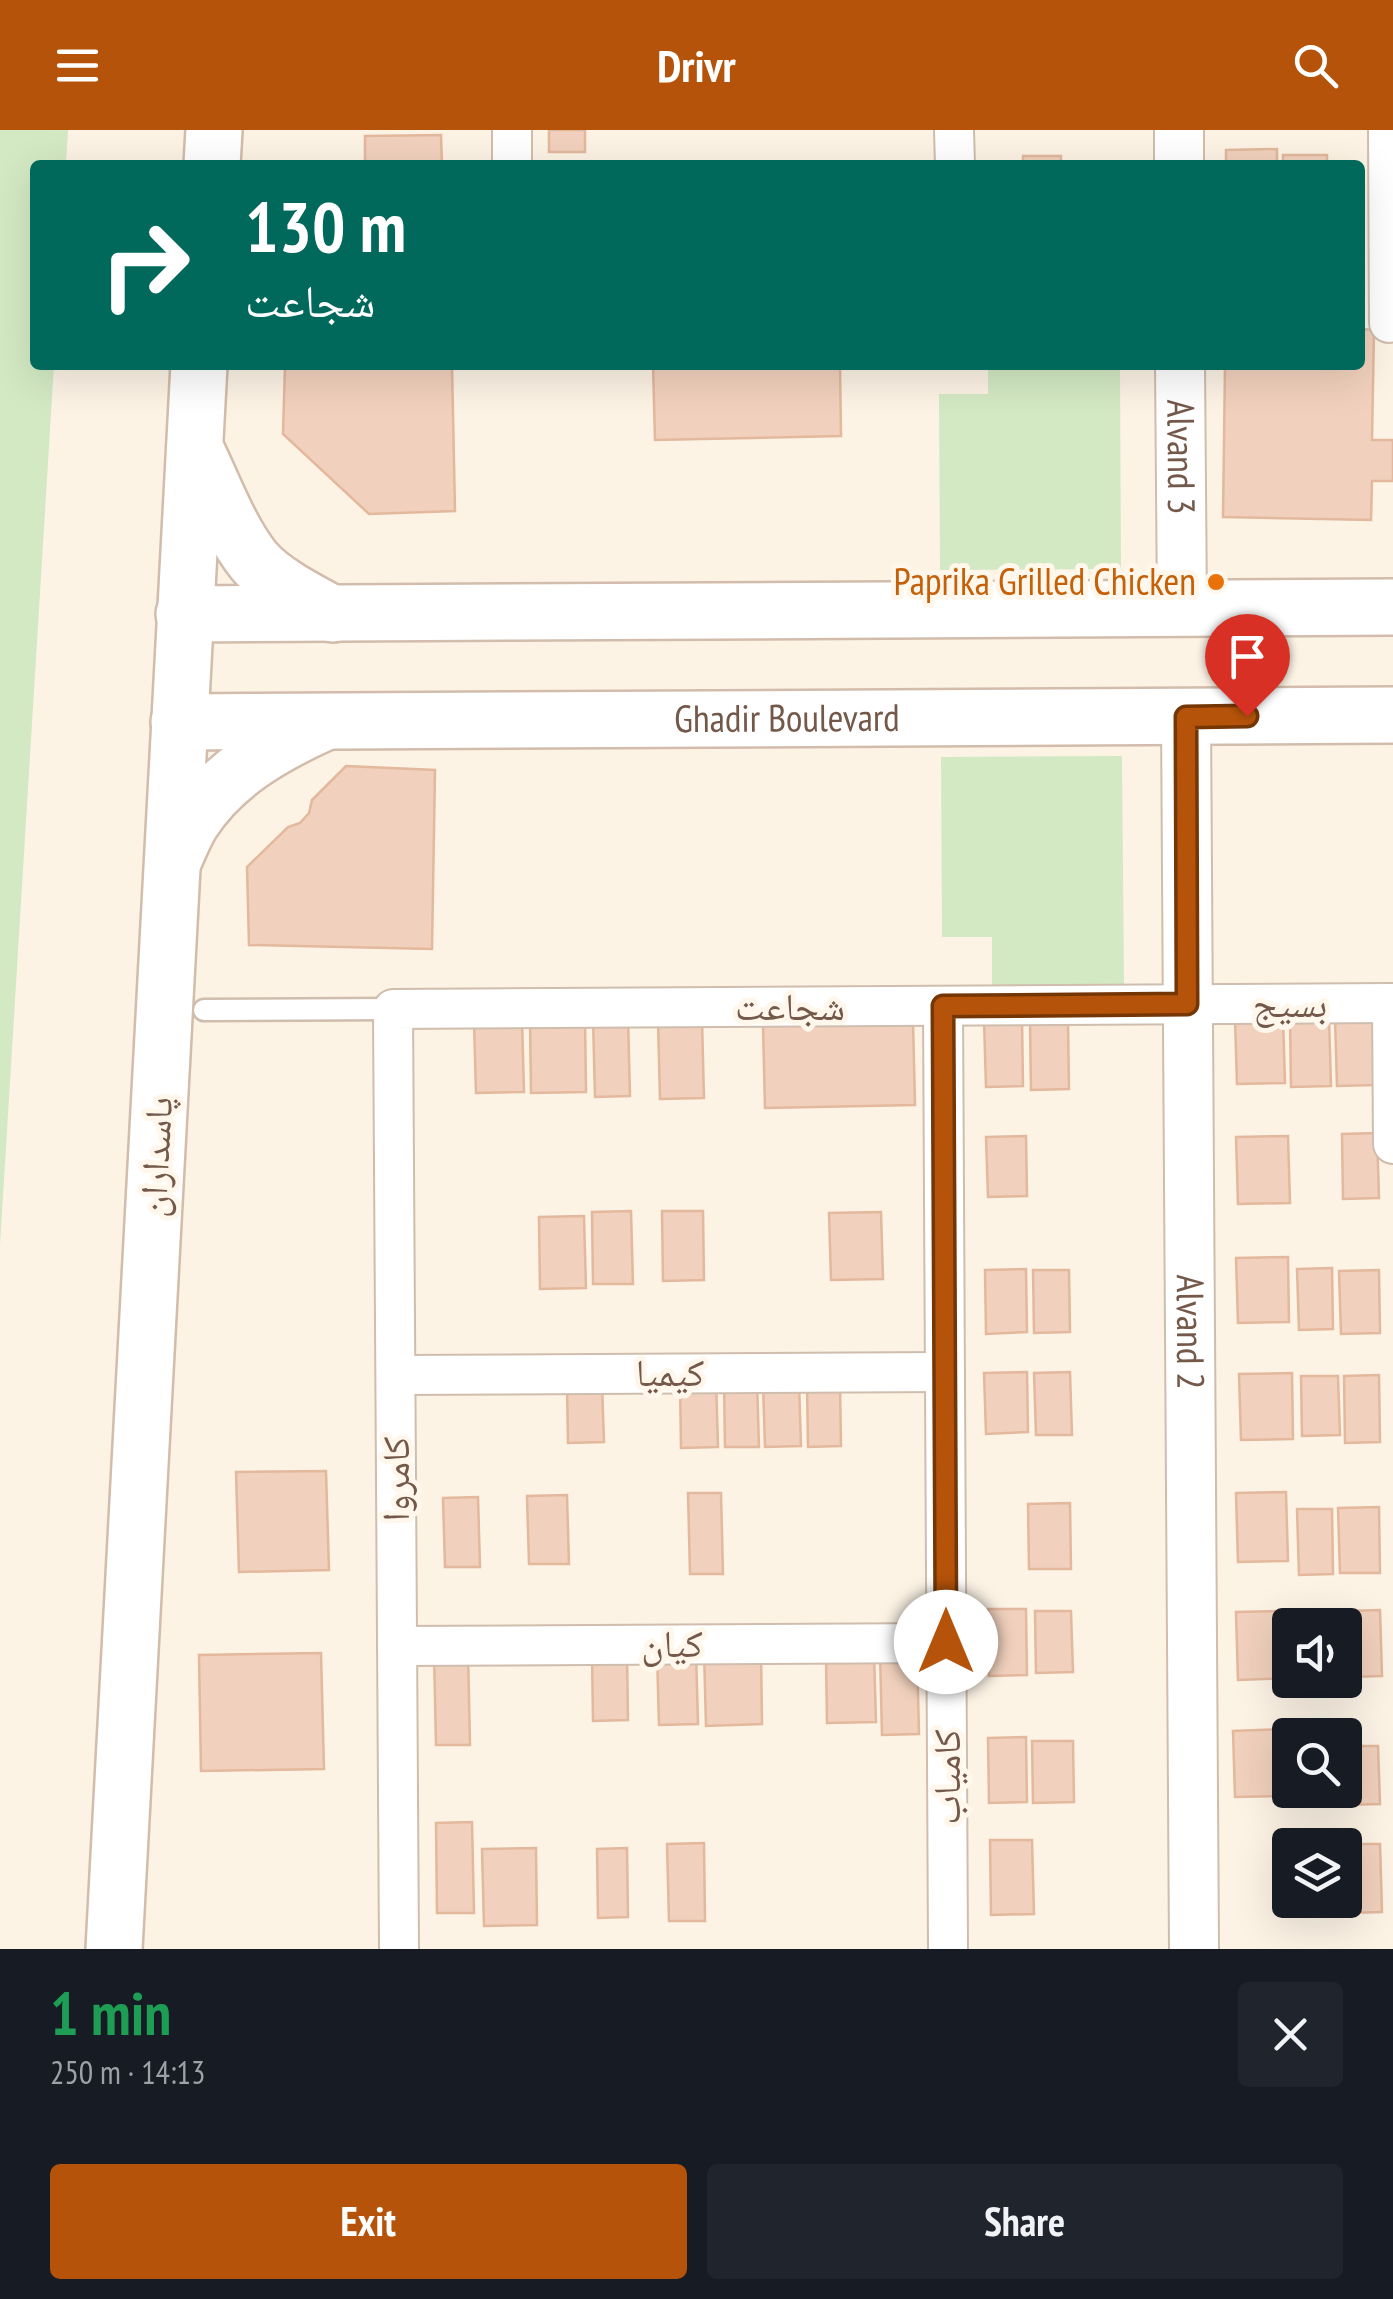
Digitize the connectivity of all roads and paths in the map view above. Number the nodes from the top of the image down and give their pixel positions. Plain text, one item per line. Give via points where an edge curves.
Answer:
1 (214, 130) edge
2 (512, 130) edge
3 (954, 130) edge
4 (1179, 130) edge
5 (1388, 130) edge
6 (212, 160) edge
7 (512, 160) edge
8 (954, 160) edge
9 (1179, 160) edge
10 (1381, 323) edge
11 (199, 370) edge
12 (1180, 370) edge
13 (194, 444) junction
14 (1393, 607) edge
15 (1182, 608) junction
16 (184, 614) junction
17 (332, 614) junction
18 (1393, 715) edge
19 (1186, 717) junction
20 (179, 722) junction
21 (326, 722) junction
22 (171, 864) junction
23 (1393, 1003) edge
24 (1187, 1004) junction
25 (943, 1006) junction
26 (393, 1009) junction
27 (204, 1010) dead end
28 (1393, 1144) edge
29 (945, 1372) junction
30 (396, 1375) junction
31 (946, 1642) junction
32 (397, 1646) junction
33 (114, 1949) edge
34 (399, 1949) edge
35 (948, 1949) edge
36 (1194, 1949) edge

1 - 6 main road
2 - 7 street
3 - 8 street
4 - 9 street
5 - 10 street
11 - 13 main road, پاسداران
12 - 15 street, Alvand 3
13 - 16 main road, پاسداران
13 - 17 main road via 255,562
14 - 15 main road
15 - 17 main road
16 - 17 main road
16 - 20 main road, پاسداران
18 - 19 main road, Ghadir Boulevard
19 - 21 main road, Ghadir Boulevard
19 - 24 street, Alvand 2
20 - 21 main road, Ghadir Boulevard
20 - 22 main road, پاسداران
21 - 22 main road via 234,774 191,823
22 - 33 main road, پاسداران
23 - 24 street, بسیج
23 - 28 street
24 - 25 street, شجاعت
24 - 36 street, Alvand 2
25 - 26 street, شجاعت
25 - 29 street, کامیاب
26 - 27 lane
26 - 30 street, کامروا
29 - 30 street, کیمیا
29 - 31 street, کامیاب
30 - 32 street, کامروا
31 - 32 street, کیان
31 - 35 street, کامیاب
32 - 34 street, کامروا

